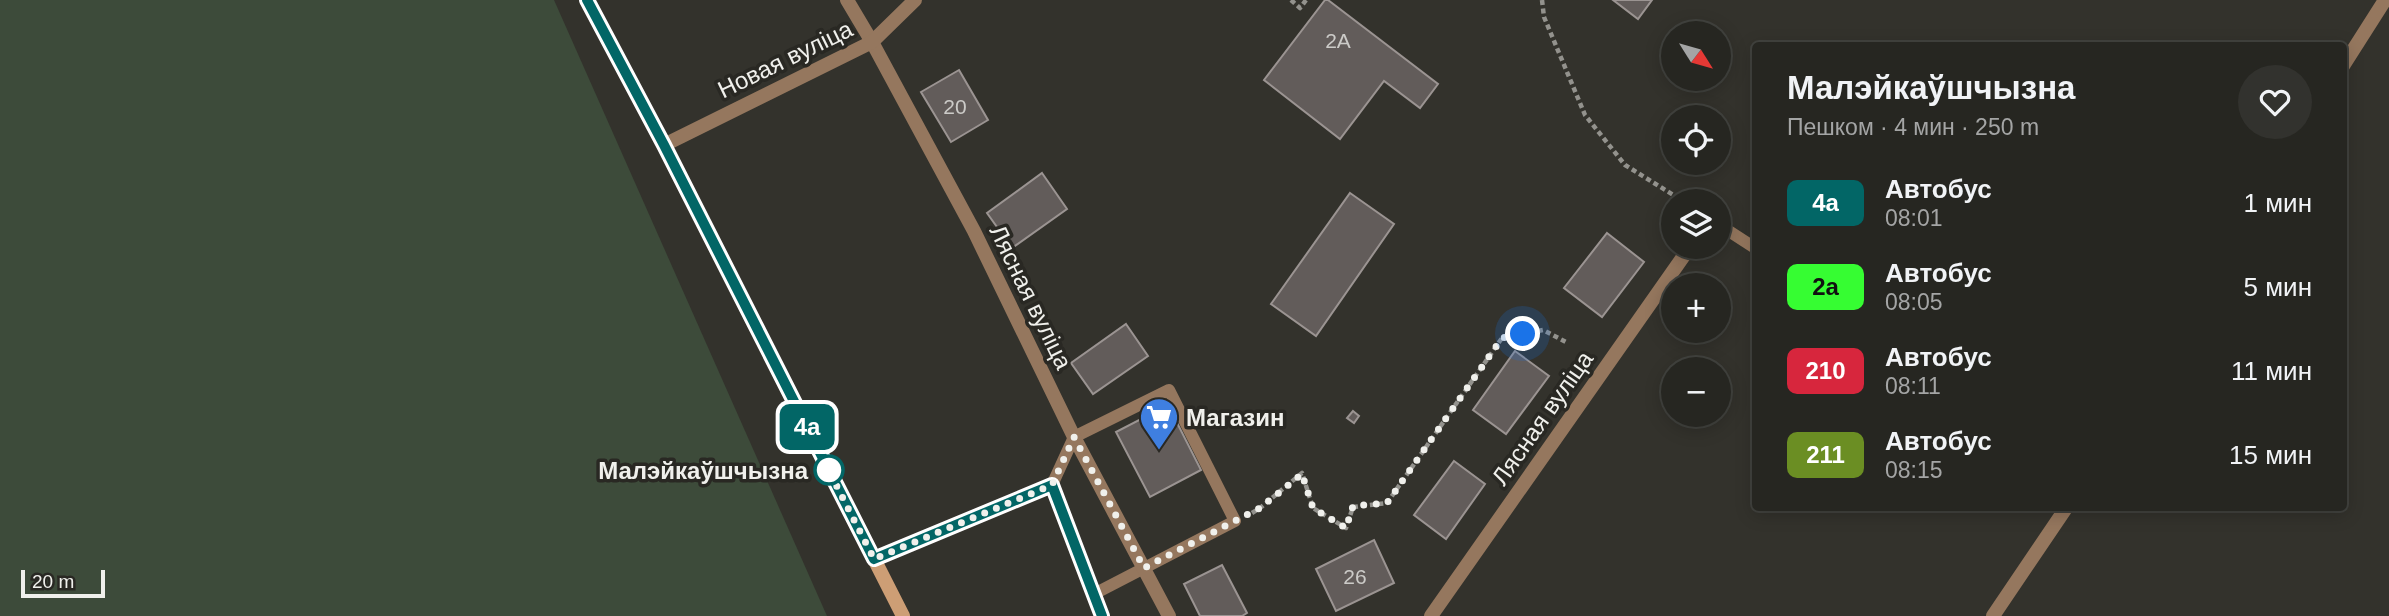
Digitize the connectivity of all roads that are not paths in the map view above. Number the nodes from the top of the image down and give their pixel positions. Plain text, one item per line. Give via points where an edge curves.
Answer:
1 (587, 0) edge
2 (847, 0) edge
3 (915, 0) edge
4 (2385, 0) edge
5 (872, 42) junction
6 (2347, 60) edge
7 (664, 145) junction
8 (1731, 232) edge
9 (1752, 246) edge
10 (1682, 259) edge
11 (1074, 437) junction
12 (1052, 485) junction
13 (2064, 511) edge
14 (874, 559) junction
15 (1144, 568) junction
16 (1094, 594) junction
17 (904, 616) edge
18 (1102, 616) edge
19 (1169, 616) edge
20 (1430, 616) edge
21 (1993, 616) edge

1 - 7 main road
2 - 5 street, Лясная вуліца
3 - 5 street, Новая вуліца
4 - 6 street
5 - 7 street, Новая вуліца
5 - 11 street, Лясная вуліца via 974,231
7 - 14 main road
8 - 9 lane
10 - 20 street, Лясная вуліца
11 - 12 lane
11 - 15 street, Лясная вуліца
11 - 15 lane via 1169,390 1235,521
12 - 14 lane
12 - 16 lane
13 - 21 street
14 - 17 main road
15 - 16 lane
15 - 19 street, Лясная вуліца
16 - 18 lane

